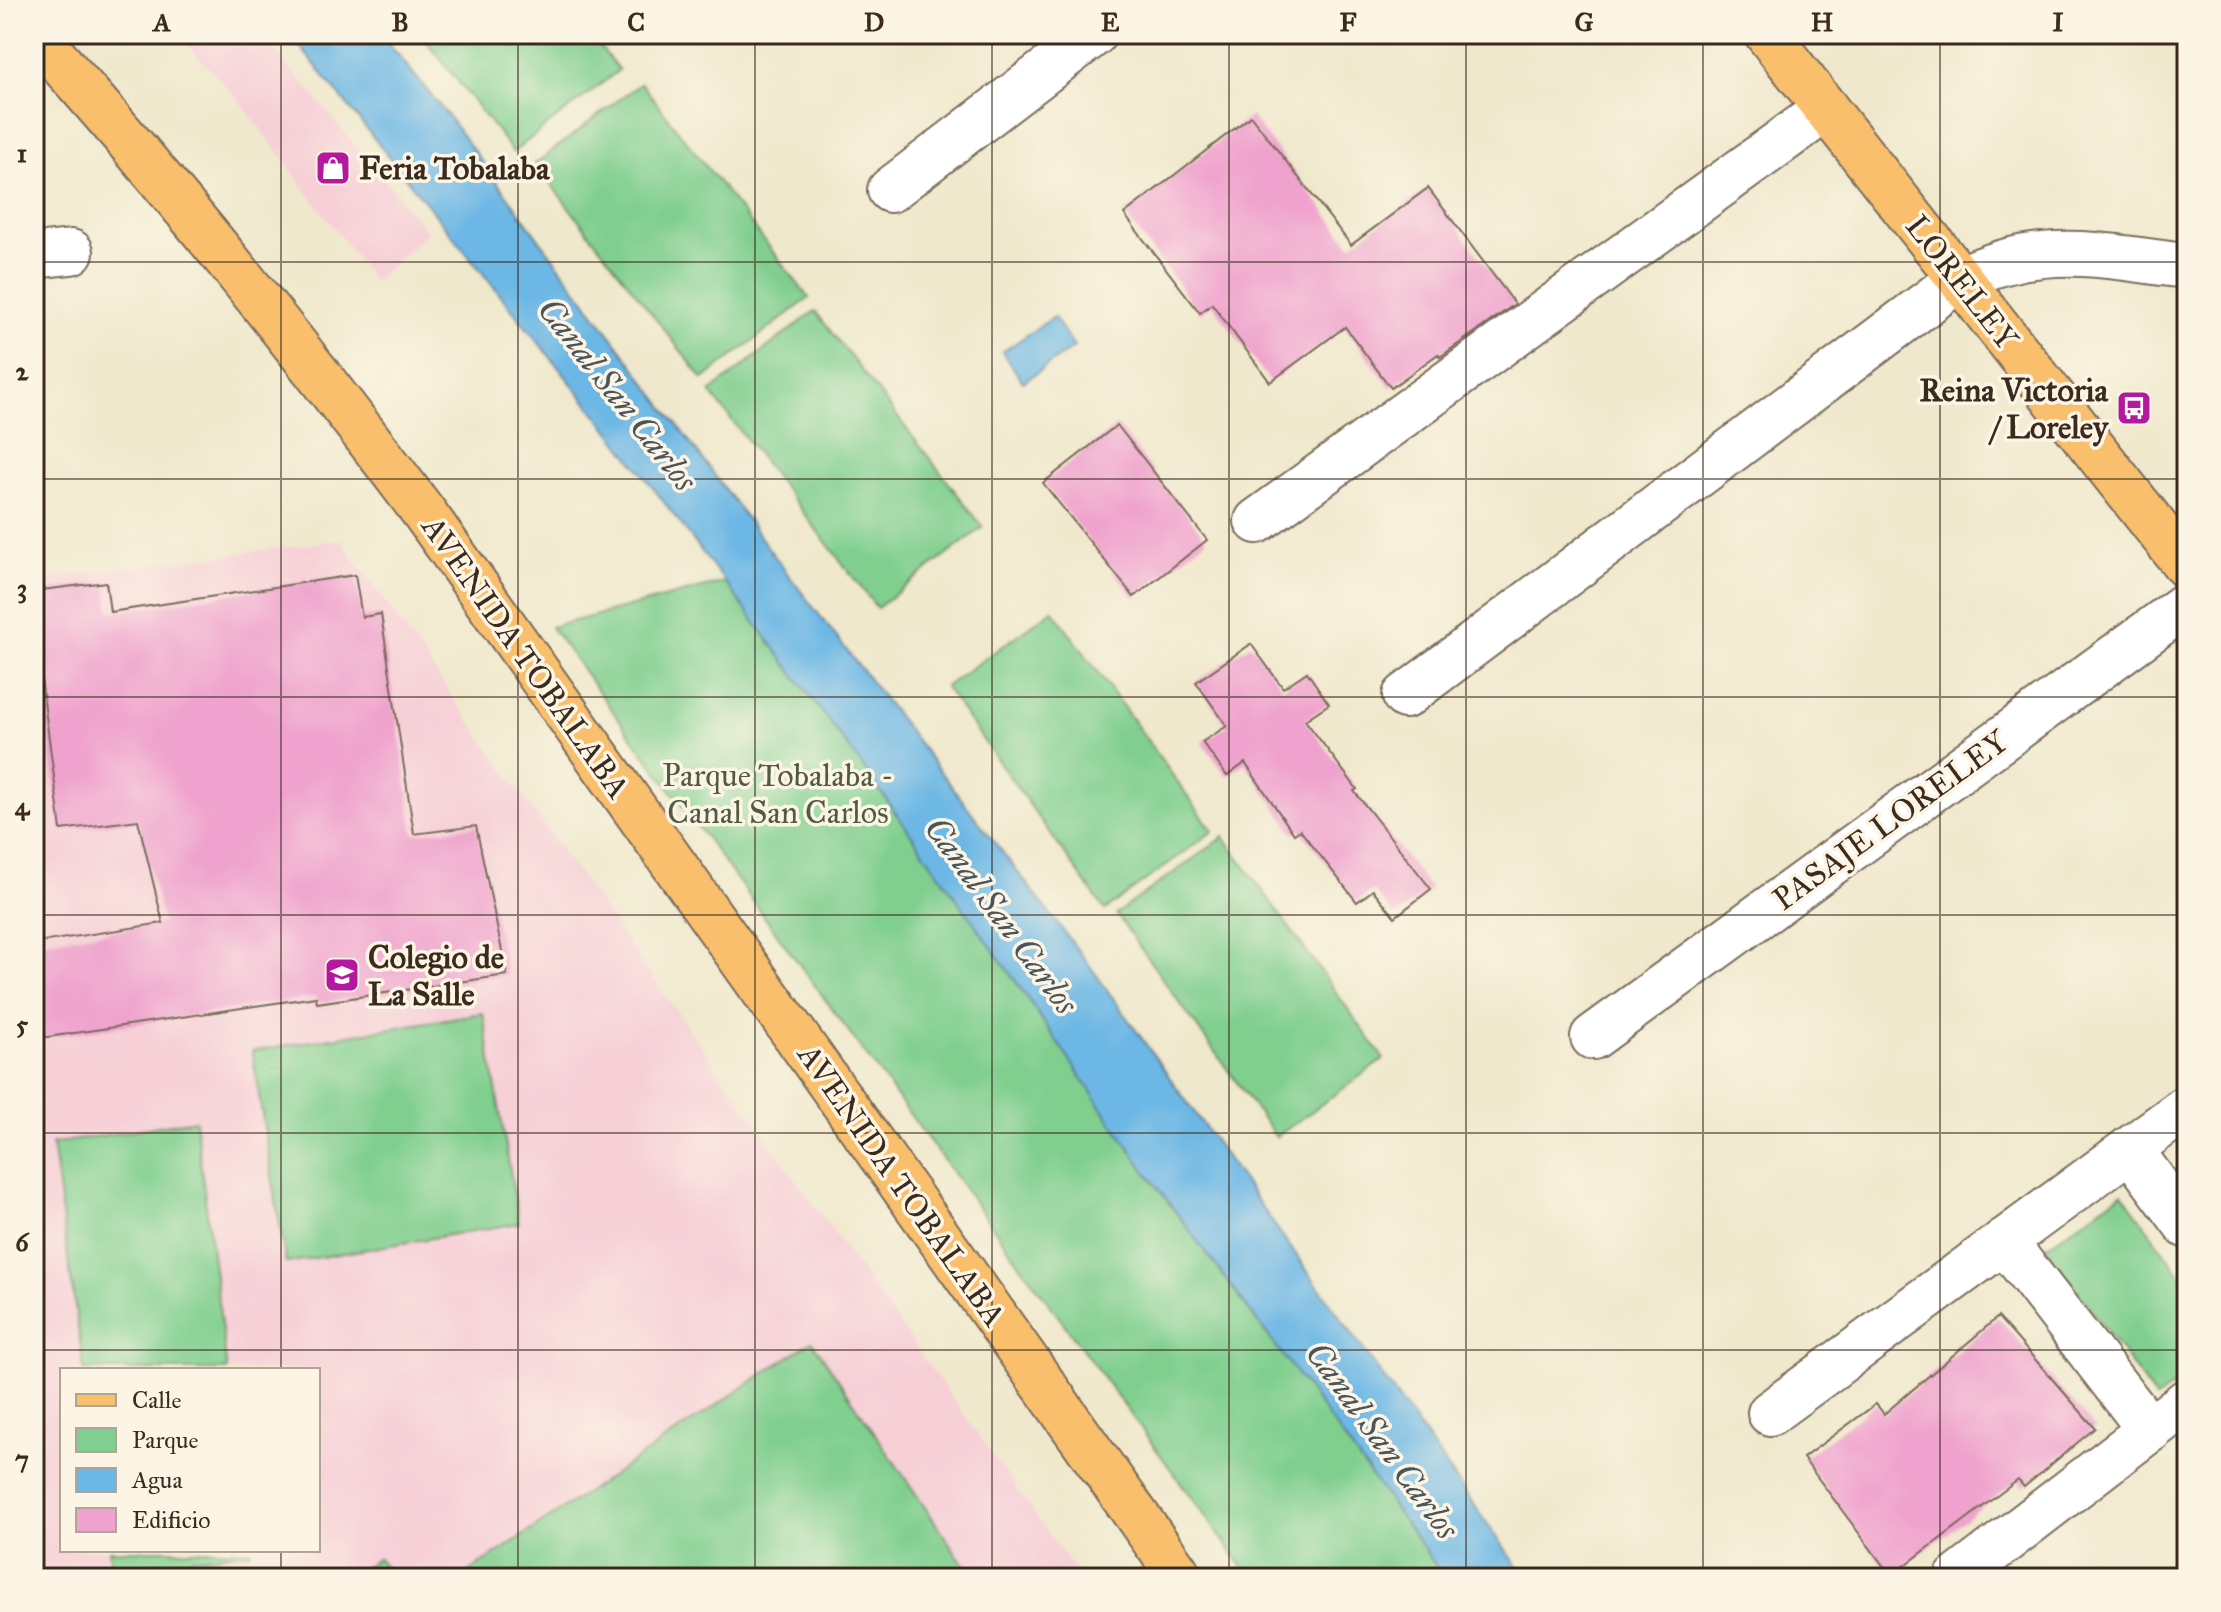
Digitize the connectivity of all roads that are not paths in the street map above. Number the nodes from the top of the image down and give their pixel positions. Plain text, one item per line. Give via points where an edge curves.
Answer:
1 (34, 34) edge
2 (1094, 34) edge
3 (1767, 34) edge
4 (1826, 109) junction
5 (890, 190) dead end
6 (2187, 266) edge
7 (1959, 279) junction
8 (1257, 521) dead end
9 (2187, 567) edge
10 (2187, 604) edge
11 (1405, 696) dead end
12 (1593, 1037) dead end
13 (2187, 1107) edge
14 (2130, 1149) junction
15 (2187, 1226) edge
16 (2004, 1241) junction
17 (2187, 1401) edge
18 (1770, 1413) dead end
19 (2150, 1430) junction
20 (1181, 1578) edge
21 (1957, 1578) edge

1 - 20 main road, AVENIDA TOBALABA via 228,259 425,514
2 - 5 street
3 - 4 main road, LORELEY
4 - 7 main road, LORELEY
4 - 8 street
6 - 7 street via 2044,255 2010,260
7 - 9 main road, LORELEY
7 - 11 street
10 - 12 street, PASAJE LORELEY
13 - 14 street
14 - 15 street
14 - 16 street
16 - 18 street
16 - 19 street
17 - 19 street
19 - 21 street

